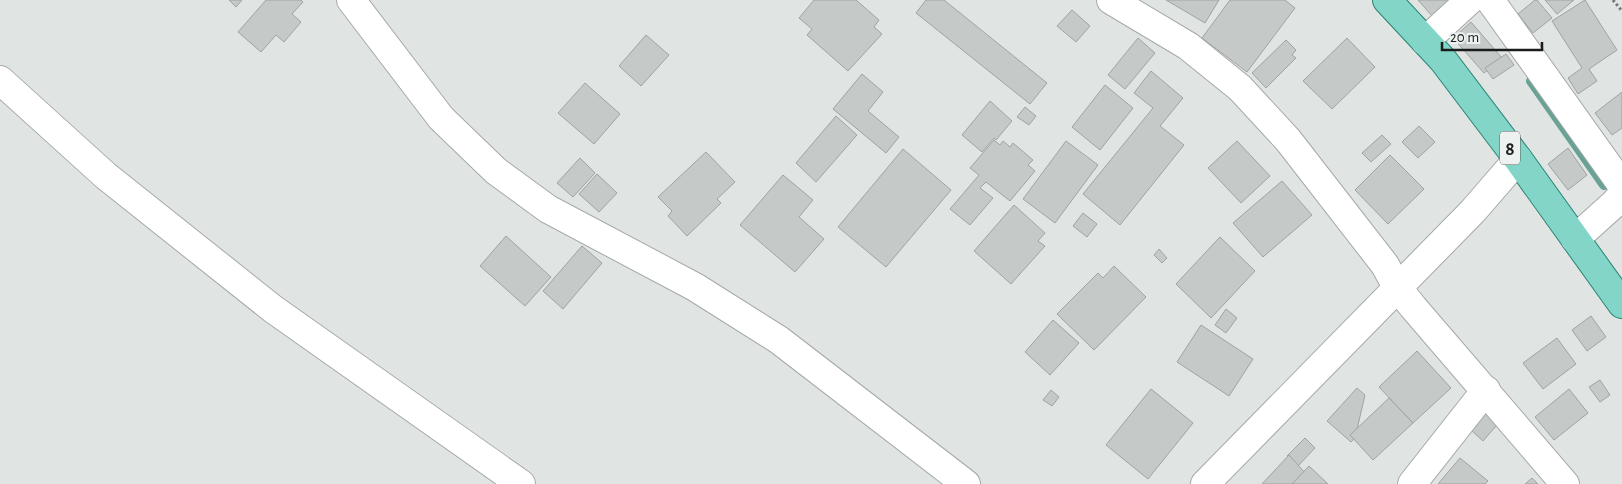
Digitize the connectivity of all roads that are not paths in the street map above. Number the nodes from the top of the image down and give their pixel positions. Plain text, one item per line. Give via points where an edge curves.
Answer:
1 (351, 0) edge
2 (1111, 0) edge
3 (1386, 0) edge
4 (1470, 0) edge
5 (1490, 0) edge
6 (1425, 41) junction
7 (0, 80) edge
8 (1518, 159) junction
9 (1622, 185) edge
10 (1622, 194) edge
11 (1575, 239) junction
12 (1397, 287) junction
13 (1622, 304) edge
14 (1486, 390) junction
15 (521, 484) edge
16 (966, 484) edge
17 (1205, 484) edge
18 (1412, 484) edge
19 (1565, 484) edge

1 - 16 street via 441,118 496,171 548,209 695,286 779,340
2 - 12 street via 1188,46 1240,88 1288,140 1385,265
3 - 6 main road, 8
4 - 6 street
5 - 9 street
6 - 8 main road, 8
7 - 15 street via 106,176 272,310
8 - 11 main road, 8
8 - 12 street via 1473,211
10 - 11 street
11 - 13 main road, 8
12 - 14 street
12 - 17 street
14 - 18 street
14 - 19 street

